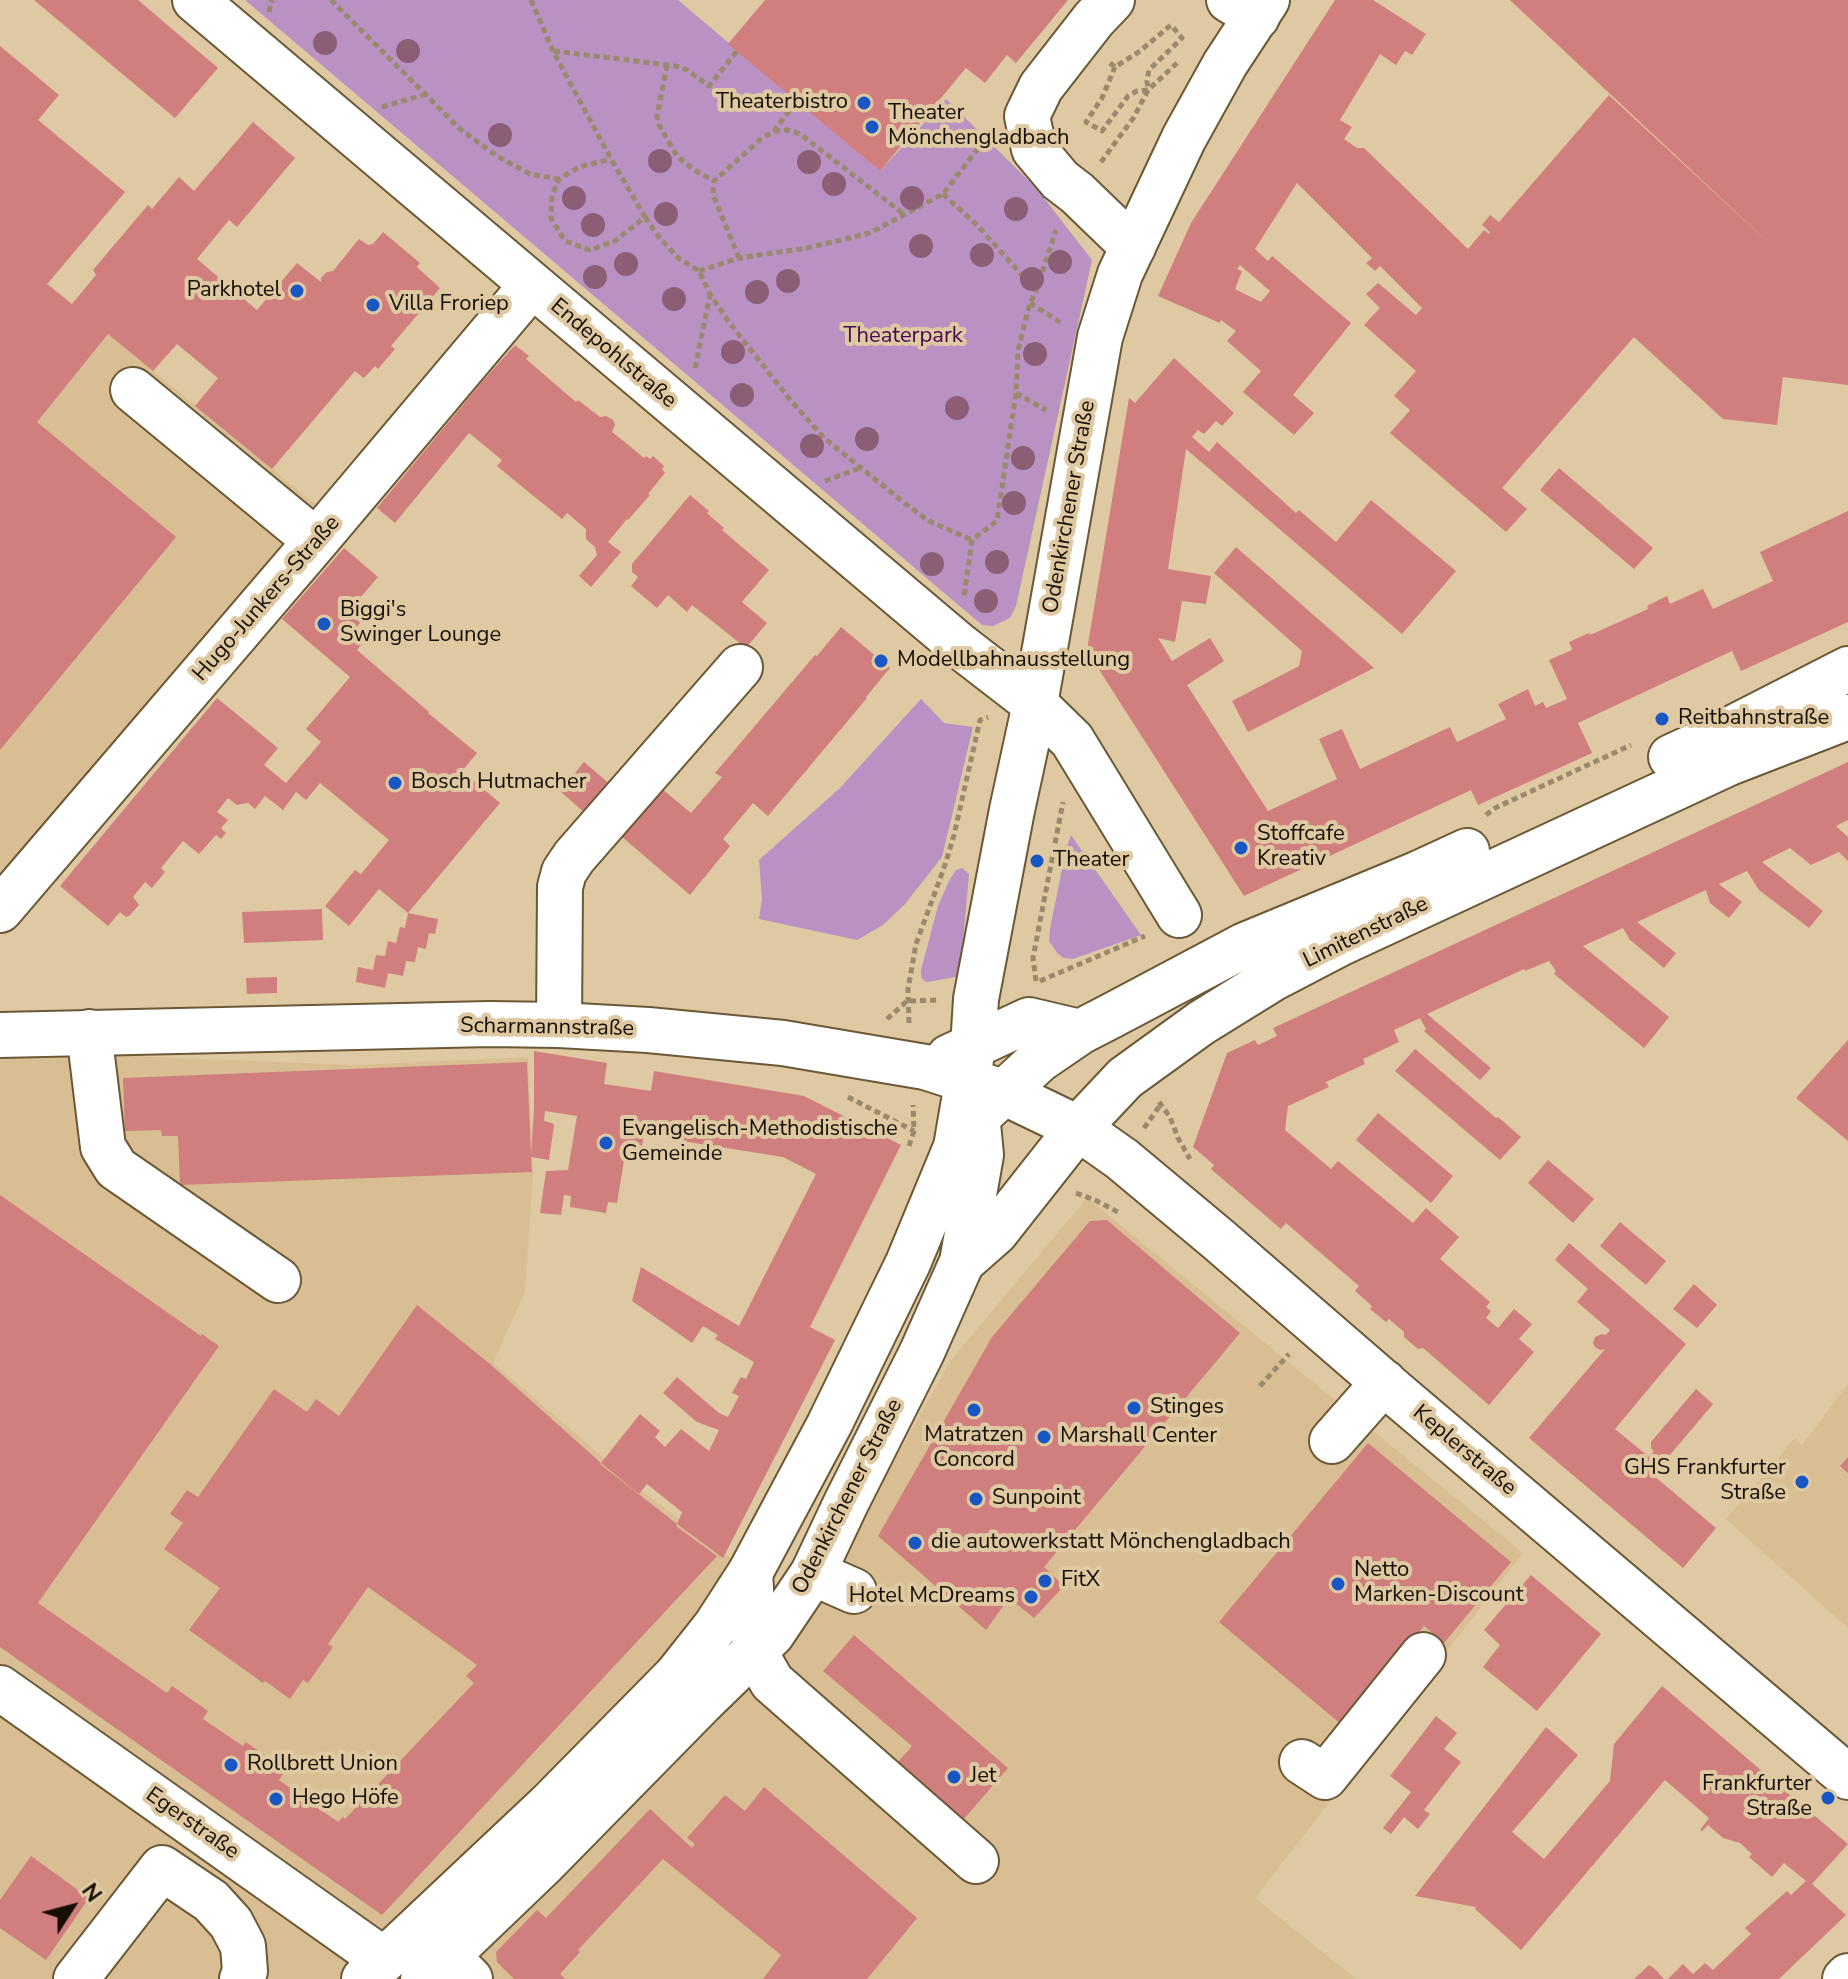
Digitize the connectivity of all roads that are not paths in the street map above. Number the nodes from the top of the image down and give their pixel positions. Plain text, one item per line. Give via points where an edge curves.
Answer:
1 (195, 0) edge
2 (1112, 0) edge
3 (1251, 6) edge
4 (1133, 247) junction
5 (532, 285) junction
6 (133, 390) dead end
7 (316, 541) junction
8 (740, 667) dead end
9 (1848, 669) edge
10 (1035, 704) junction
11 (1848, 717) edge
12 (0, 910) edge
13 (1169, 922) road end
14 (559, 1025) junction
15 (89, 1032) junction
16 (0, 1035) edge
17 (975, 1094) junction
18 (1078, 1128) junction
19 (962, 1262) junction
20 (278, 1280) dead end
21 (1384, 1382) junction
22 (1332, 1441) dead end
23 (750, 1573) junction
24 (813, 1573) junction
25 (854, 1591) dead end
26 (755, 1652) junction
27 (1423, 1655) dead end
28 (0, 1688) edge
29 (1302, 1762) dead end
30 (1848, 1777) edge
31 (976, 1861) dead end
32 (440, 1961) edge
33 (374, 1970) edge
34 (76, 1979) edge
35 (242, 1979) edge

1 - 5 main road, Endepohlstraße
2 - 4 main road via 1041,87 1027,116 1034,149
3 - 4 main road, Odenkirchener Straße
4 - 10 main road, Odenkirchener Straße via 1100,337
5 - 7 main road, Hugo-Junkers-Straße
5 - 10 main road, Endepohlstraße
6 - 7 main road
7 - 12 main road, Hugo-Junkers-Straße
8 - 14 main road via 564,872
9 - 17 main road, Limitenstraße via 1719,735 1417,874 1245,945
10 - 13 main road, Endepohlstraße via 1072,740
10 - 17 main road, Odenkirchener Straße via 976,999
11 - 18 main road, Limitenstraße via 1729,763 1272,979 1125,1078
14 - 15 main road, Scharmannstraße
14 - 17 main road, Scharmannstraße via 783,1043 925,1067
15 - 16 main road, Scharmannstraße
15 - 20 main road via 103,1147 116,1168
17 - 18 main road, Scharmannstraße
17 - 19 main road, Odenkirchener Straße via 981,1155
17 - 23 main road, Odenkirchener Straße via 908,1263
18 - 19 main road, Limitenstraße via 996,1232
18 - 21 main road, Keplerstraße via 1122,1159
19 - 24 main road, Odenkirchener Straße
21 - 22 main road
21 - 30 main road, Keplerstraße
23 - 26 main road
23 - 32 main road, Odenkirchener Straße via 677,1675 550,1804
24 - 25 main road
24 - 26 main road, Odenkirchener Straße
26 - 31 main road via 772,1682
26 - 32 main road, Odenkirchener Straße
27 - 29 main road via 1325,1777
28 - 33 main road, Egerstraße
32 - 33 main road, Odenkirchener Straße
34 - 35 main road via 162,1868 211,1901 231,1923 243,1946

